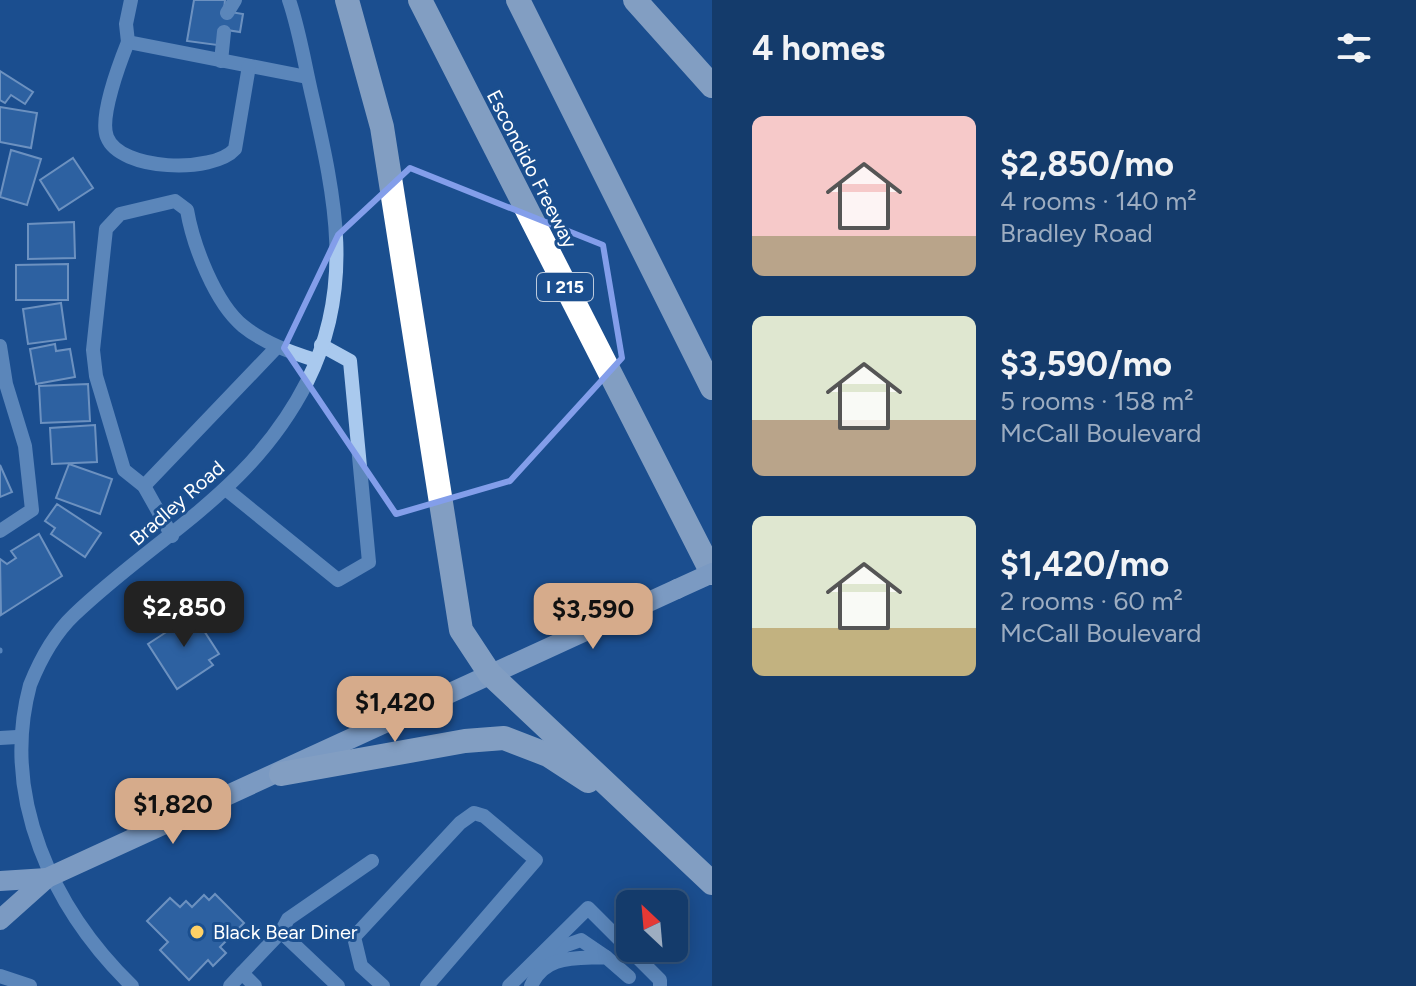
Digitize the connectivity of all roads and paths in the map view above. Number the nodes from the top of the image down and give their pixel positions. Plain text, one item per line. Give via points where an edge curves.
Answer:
1 (131, 0) edge
2 (289, 0) edge
3 (347, 0) edge
4 (420, 0) edge
5 (518, 0) edge
6 (635, 0) edge
7 (224, 32) dead end
8 (128, 42) junction
9 (221, 61) junction
10 (249, 66) junction
11 (307, 77) junction
12 (712, 86) edge
13 (321, 345) junction
14 (0, 346) edge
15 (277, 347) junction
16 (315, 360) junction
17 (3, 385) edge
18 (712, 388) edge
19 (144, 486) junction
20 (227, 490) junction
21 (0, 531) edge
22 (172, 536) junction
23 (712, 573) edge
24 (490, 674) junction
25 (17, 737) junction
26 (0, 738) edge
27 (281, 774) junction
28 (622, 802) junction
29 (372, 861) dead end
30 (47, 878) junction
31 (0, 881) edge
32 (712, 883) edge
33 (0, 920) edge
34 (281, 932) junction
35 (616, 936) edge
36 (642, 962) joint
37 (242, 973) junction
38 (0, 976) edge
39 (625, 982) edge
40 (30, 986) edge
41 (132, 986) edge
42 (230, 986) edge
43 (255, 986) edge
44 (338, 986) edge
45 (383, 986) edge
46 (427, 986) edge
47 (509, 986) edge
48 (531, 986) edge
49 (660, 986) edge

1 - 8 street
2 - 11 street, Bradley Road
3 - 24 highway via 382,127 461,630
4 - 23 highway, Escondido Freeway / I 215
5 - 18 highway
6 - 12 highway
7 - 9 street
8 - 9 street
8 - 10 street via 115,73 105,135 116,153 135,160 179,166 227,157 235,149
9 - 10 street
10 - 11 street
11 - 13 street, Bradley Road via 333,189 339,254
13 - 16 street, Bradley Road
13 - 20 street via 350,361 369,562 338,580
14 - 17 street
15 - 16 street
15 - 19 street
15 - 19 street via 241,325 212,282 187,210 175,201 120,214 106,229 93,350 124,470
16 - 20 street, Bradley Road via 272,441
17 - 21 street via 25,446 32,510
19 - 22 street
20 - 22 street, Bradley Road
22 - 25 street, Bradley Road via 73,616 40,659 20,711
23 - 24 main road, bridge
24 - 27 main road
24 - 28 highway
25 - 26 street
25 - 30 street, Bradley Road via 14,763 20,806
27 - 28 highway via 504,738 548,755
27 - 30 main road
28 - 32 highway
29 - 34 street via 288,919
30 - 31 main road
30 - 33 main road
30 - 41 street, Bradley Road via 92,947
34 - 37 street
34 - 44 street
35 - 47 street via 588,908
36 - 39 street
36 - 49 street
37 - 42 street
37 - 43 street
38 - 40 street
39 - 48 street via 606,957 552,961 537,972
45 - 46 street via 361,966 354,937 460,823 474,813 484,816 536,860

